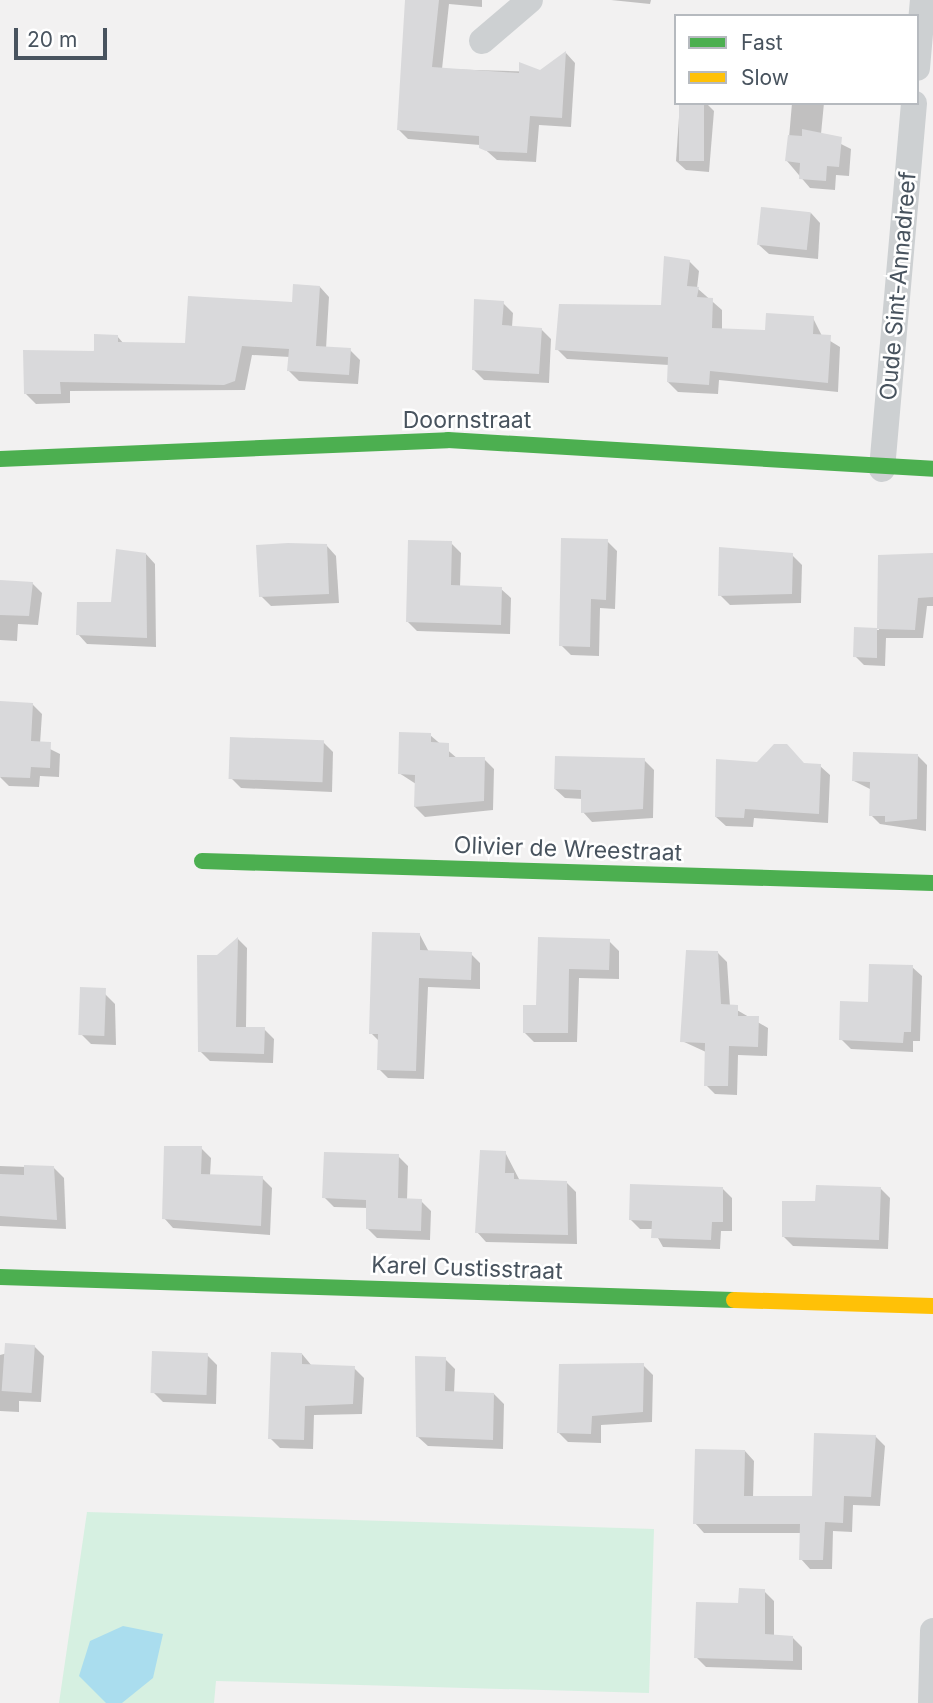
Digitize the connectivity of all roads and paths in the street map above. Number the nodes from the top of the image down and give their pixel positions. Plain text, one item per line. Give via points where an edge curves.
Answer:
1 (530, 0) edge
2 (923, 0) edge
3 (482, 41) dead end
4 (919, 45) edge
5 (914, 105) edge
6 (0, 459) edge
7 (882, 469) junction
8 (933, 469) edge
9 (202, 861) dead end
10 (933, 883) edge
11 (0, 1277) edge
12 (933, 1306) edge
13 (933, 1631) edge
14 (931, 1703) edge

1 - 3 street
2 - 4 street
5 - 7 street, Oude Sint-Annadreef
6 - 7 street, Doornstraat via 448,440
7 - 8 street, Doornstraat
9 - 10 street, Olivier de Wreestraat
11 - 12 street, Karel Custisstraat
13 - 14 street

